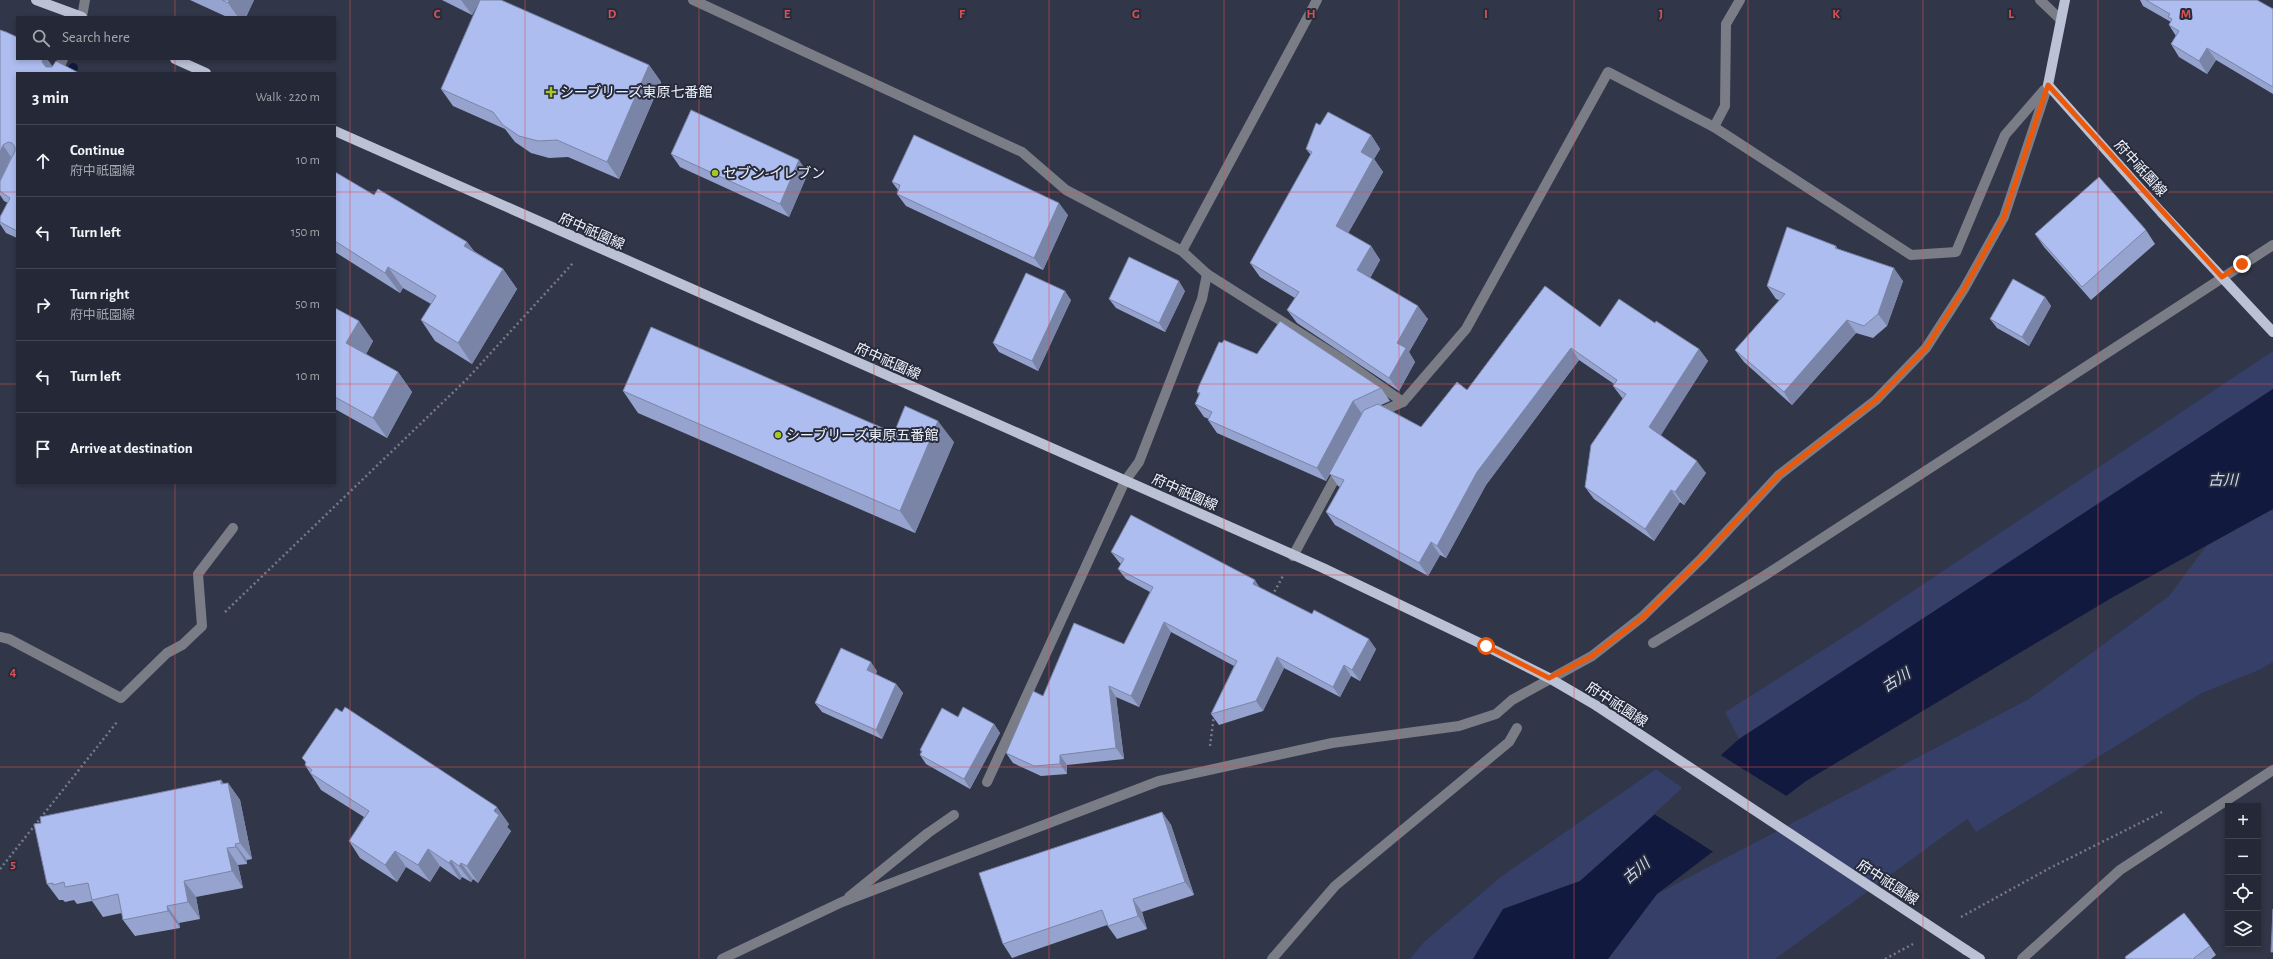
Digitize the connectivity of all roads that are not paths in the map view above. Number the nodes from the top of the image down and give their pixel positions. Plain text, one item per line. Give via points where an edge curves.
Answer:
1 (36, 0) edge
2 (85, 0) edge
3 (694, 0) edge
4 (1317, 0) edge
5 (1740, 0) edge
6 (2040, 0) edge
7 (2065, 0) edge
8 (79, 16) edge
9 (82, 16) edge
10 (2061, 20) junction
11 (62, 60) edge
12 (177, 60) edge
13 (56, 72) edge
14 (204, 72) edge
15 (2048, 85) junction
16 (1714, 128) junction
17 (336, 131) edge
18 (2273, 245) edge
19 (1182, 251) junction
20 (1207, 274) junction
21 (2222, 277) junction
22 (2273, 332) edge
23 (1403, 402) junction
24 (1368, 417) edge
25 (1346, 457) edge
26 (1125, 481) junction
27 (233, 528) dead end
28 (1293, 556) junction
29 (0, 637) edge
30 (1653, 643) dead end
31 (1549, 678) junction
32 (1517, 728) dead end
33 (2273, 770) edge
34 (987, 782) dead end
35 (954, 814) dead end
36 (842, 902) junction
37 (722, 959) edge
38 (1272, 959) edge
39 (1980, 959) edge
40 (2022, 959) edge

1 - 8 main road
2 - 9 street
3 - 19 street via 1022,152 1066,190
4 - 19 street
5 - 16 street via 1726,24 1725,106
6 - 10 street
7 - 10 main road
10 - 15 main road
11 - 13 street
12 - 14 main road
15 - 16 street via 2005,135 1956,252 1911,255
15 - 21 main road, 府中祇園線
15 - 31 street via 2004,217 1964,289 1926,348 1876,400 1779,475 1642,618 1592,656
16 - 23 street via 1608,72 1466,328
17 - 26 main road, 府中祇園線
18 - 21 street
19 - 20 street
20 - 23 street via 1343,360
20 - 26 street via 1202,299 1139,462
21 - 22 main road, 府中祇園線
21 - 30 street via 1770,571
23 - 24 street
25 - 28 street
26 - 28 main road, 府中祇園線
26 - 34 street
27 - 29 street via 198,574 202,626 182,645 167,653 121,698 9,639
28 - 31 main road, 府中祇園線
31 - 36 street via 1512,700 1496,714 1460,726 1332,743 1159,782
31 - 39 main road, 府中祇園線, bridge via 1597,706
32 - 38 street via 1509,742 1335,886
33 - 40 street via 2120,870
35 - 36 street
36 - 37 street

